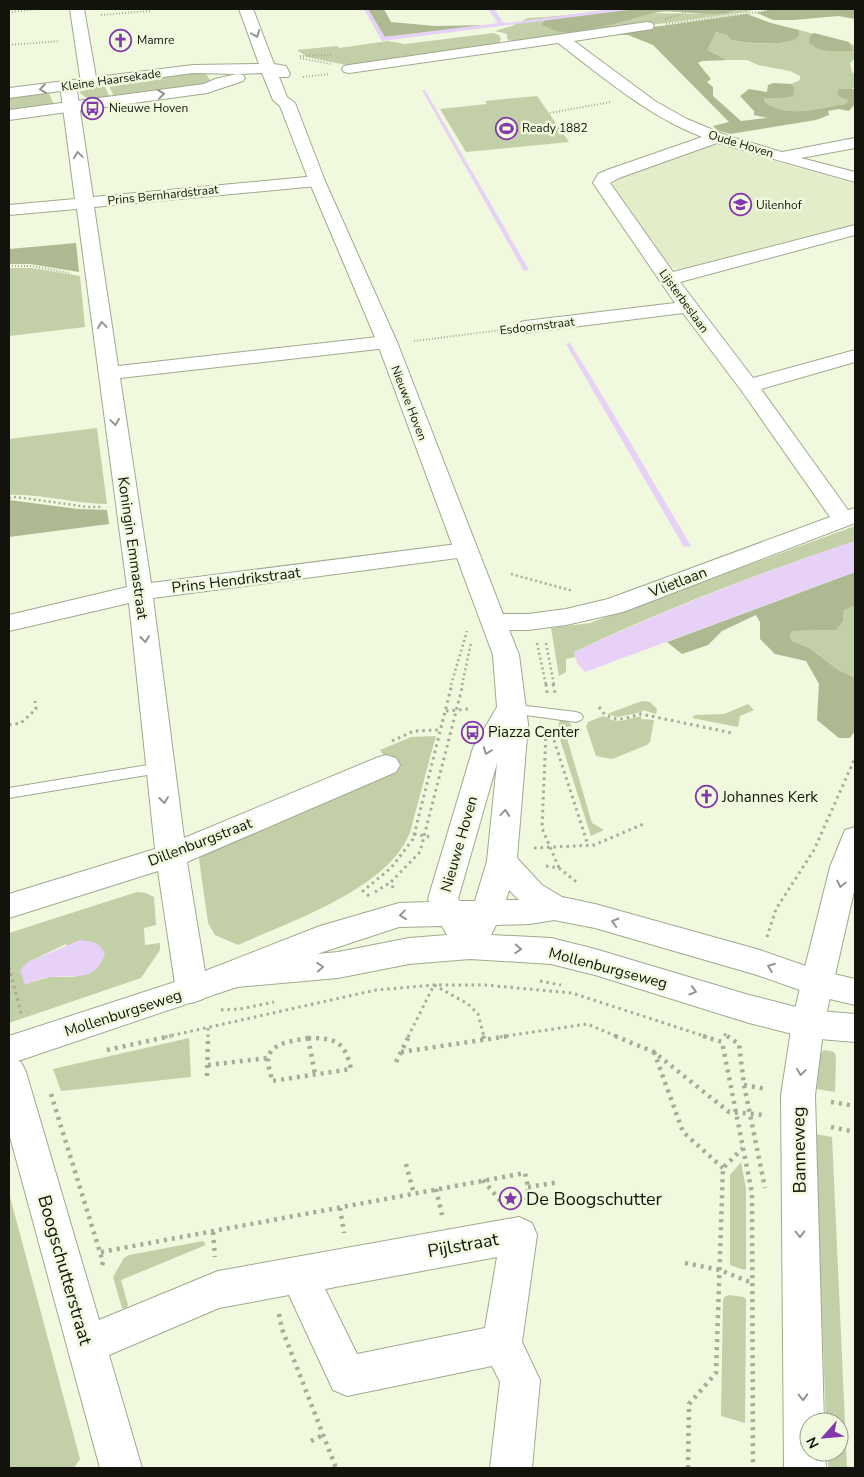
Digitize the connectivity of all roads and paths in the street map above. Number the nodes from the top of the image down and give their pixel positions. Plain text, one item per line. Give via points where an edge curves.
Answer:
1 (40, 9) edge
2 (77, 9) edge
3 (151, 9) edge
4 (246, 9) edge
5 (782, 9) edge
6 (829, 9) edge
7 (9, 12) edge
8 (855, 13) edge
9 (101, 15) dead end
10 (647, 26) joint
11 (562, 39) junction
12 (61, 41) dead end
13 (9, 45) edge
14 (349, 69) junction
15 (273, 71) junction
16 (217, 76) junction
17 (89, 82) junction
18 (68, 86) junction
19 (9, 93) edge
20 (641, 97) junction
21 (71, 106) junction
22 (550, 113) dead end
23 (9, 115) edge
24 (715, 138) junction
25 (855, 143) edge
26 (781, 156) junction
27 (855, 177) edge
28 (317, 180) junction
29 (85, 203) junction
30 (9, 210) edge
31 (855, 230) edge
32 (9, 266) edge
33 (95, 272) junction
34 (668, 279) junction
35 (688, 307) junction
36 (525, 327) joint
37 (387, 342) junction
38 (855, 356) edge
39 (109, 373) junction
40 (748, 386) junction
41 (9, 498) edge
42 (126, 504) junction
43 (849, 517) edge
44 (465, 550) junction
45 (511, 574) dead end
46 (140, 592) junction
47 (576, 592) dead end
48 (9, 622) edge
49 (494, 622) junction
50 (468, 629) dead end
51 (472, 638) dead end
52 (35, 701) dead end
53 (599, 707) dead end
54 (469, 709) dead end
55 (510, 709) junction
56 (446, 711) junction
57 (456, 711) junction
58 (576, 717) dead end
59 (9, 725) edge
60 (732, 732) dead end
61 (855, 758) edge
62 (386, 765) dead end
63 (160, 768) junction
64 (9, 793) edge
65 (855, 838) edge
66 (171, 856) junction
67 (502, 862) junction
68 (9, 906) edge
69 (554, 908) junction
70 (448, 912) junction
71 (487, 912) junction
72 (389, 918) junction
73 (470, 946) junction
74 (386, 956) junction
75 (760, 963) junction
76 (9, 967) edge
77 (236, 974) junction
78 (531, 980) dead end
79 (817, 983) junction
80 (434, 985) junction
81 (564, 986) dead end
82 (394, 988) junction
83 (15, 990) dead end
84 (192, 990) junction
85 (855, 992) edge
86 (808, 1024) junction
87 (208, 1027) junction
88 (855, 1028) edge
89 (721, 1032) dead end
90 (308, 1038) junction
91 (484, 1039) junction
92 (9, 1050) edge
93 (100, 1051) dead end
94 (401, 1052) junction
95 (654, 1052) junction
96 (268, 1058) junction
97 (396, 1062) dead end
98 (208, 1065) junction
99 (9, 1072) edge
100 (315, 1074) junction
101 (207, 1076) dead end
102 (737, 1112) junction
103 (750, 1112) junction
104 (743, 1148) junction
105 (406, 1164) dead end
106 (724, 1168) junction
107 (483, 1180) junction
108 (559, 1182) dead end
109 (528, 1187) junction
110 (766, 1193) dead end
111 (414, 1194) junction
112 (521, 1227) junction
113 (101, 1252) dead end
114 (685, 1263) dead end
115 (720, 1270) junction
116 (286, 1278) junction
117 (752, 1283) junction
118 (502, 1344) junction
119 (86, 1345) junction
120 (323, 1435) junction
121 (311, 1441) dead end
122 (121, 1468) edge
123 (336, 1468) edge
124 (511, 1468) edge
125 (689, 1468) edge
126 (753, 1468) edge
127 (805, 1468) edge

1 - 7 path
2 - 17 street
3 - 9 path
4 -> 15 street, Nieuwe Hoven
5 - 10 path
6 - 8 path
10 - 11 street
11 - 14 street
11 - 20 street, Oude Hoven
12 - 13 path
14 - 15 path via 342,72
14 - 15 path via 305,59
15 - 16 street via 252,77
15 - 28 street, Nieuwe Hoven via 281,100 287,103
16 - 17 street, Kleine Haarsekade via 193,69
21 -> 16 street via 207,88
17 - 18 street, Kleine Haarsekade
18 -> 19 street, Kleine Haarsekade
18 - 21 street, Koningin Emmastraat
20 - 22 path
20 - 24 street, Oude Hoven via 664,114
21 - 23 street
29 -> 21 street, Koningin Emmastraat
24 - 26 street, Oude Hoven
24 - 34 street, Lijsterbeslaan via 607,176 601,183
25 - 26 street
26 - 27 street, Oude Hoven
28 - 29 street, Prins Bernhardstraat
28 - 37 street, Nieuwe Hoven
29 - 30 street, Prins Bernhardstraat
29 - 33 street, Koningin Emmastraat
31 - 34 street
32 - 33 path via 32,266 71,274
39 -> 33 street, Koningin Emmastraat
34 - 35 street, Lijsterbeslaan
35 - 36 street, Esdoornstraat
35 - 40 street, Lijsterbeslaan
36 - 37 path, Esdoornstraat
37 - 39 street
37 - 44 street, Nieuwe Hoven
38 - 40 street
39 -> 42 street, Koningin Emmastraat
40 - 43 street, Lijsterbeslaan
41 - 42 path via 88,507
42 - 46 street, Koningin Emmastraat
43 - 49 street, Vlietlaan via 614,606 566,617
44 - 46 street, Prins Hendrikstraat
44 - 49 street, Nieuwe Hoven
45 - 47 path
46 - 48 street, Prins Hendrikstraat
46 -> 63 street, Koningin Emmastraat
49 - 55 street, Nieuwe Hoven via 506,656
50 - 56 path
51 - 57 path
52 - 59 path via 36,709 21,723
53 - 60 path via 612,718 641,714
54 - 57 path
55 - 58 lane
67 -> 55 street, Nieuwe Hoven via 514,724
55 -> 70 street, Nieuwe Hoven via 487,748 443,899
56 - 57 path
56 - 72 path via 413,839 388,871 363,891
57 - 72 path via 420,852 391,882
61 - 75 path via 814,850 776,909
62 - 66 street, Dillenburgstraat
63 - 64 lane
63 -> 66 street, Koningin Emmastraat
65 -> 79 street, Banneweg via 844,867
66 - 68 street, Dillenburgstraat
66 - 84 street, Koningin Emmastraat
67 - 69 street, Mollenburgseweg via 531,893
67 - 71 street, Nieuwe Hoven
69 - 71 street, Mollenburgseweg via 530,912
75 -> 69 street, Mollenburgseweg via 595,916
70 - 71 street, Mollenburgseweg
70 -> 72 street, Mollenburgseweg
70 - 73 street, Nieuwe Hoven
71 - 73 street, Nieuwe Hoven
72 - 77 street, Mollenburgseweg via 320,939
73 - 74 street, Mollenburgseweg
73 -> 86 street, Mollenburgseweg via 551,951
77 -> 74 street, Mollenburgseweg via 338,965
74 - 82 path
79 -> 75 street, Mollenburgseweg
76 - 83 path
77 - 84 street, Mollenburgseweg
78 - 81 path, Mollenburgseweg
79 - 85 street, Mollenburgseweg
79 - 86 street, Banneweg
80 - 82 path
80 - 91 path via 468,1004 478,1014
80 - 94 path
80 - 102 path via 485,985 572,993 722,1042
82 - 87 path
84 - 92 street, Mollenburgseweg
86 - 88 street, Mollenburgseweg
86 -> 127 street, Banneweg via 798,1095
87 - 93 path
87 - 98 path
89 - 103 path via 739,1044
90 - 96 path via 277,1046 270,1051
90 - 100 path
90 - 100 path via 333,1041 348,1051 351,1069
91 - 94 path
91 - 95 path via 587,1024
94 - 97 path
95 - 102 path via 729,1112
95 - 106 path via 683,1132
96 - 98 path
96 - 100 path via 272,1081
98 - 101 path
99 - 119 street, Boogschutterstraat
102 - 103 path
102 - 104 path
103 - 110 path
104 - 106 path
104 - 117 path via 752,1193
105 - 111 path
106 - 115 path
107 - 109 path via 525,1172
107 - 111 path
107 - 112 path
108 - 109 path
109 - 112 path
111 - 113 path
112 - 116 street, Pijlstraat
112 - 118 street, Pijlstraat
114 - 115 path
115 - 117 path
115 - 125 path via 716,1373 689,1404
116 - 118 street via 347,1376
116 - 119 street, Pijlstraat via 218,1290
116 - 120 path via 282,1329
117 - 126 path
118 - 124 street via 520,1380
119 - 122 street, Boogschutterstraat
120 - 121 path
120 - 123 path

